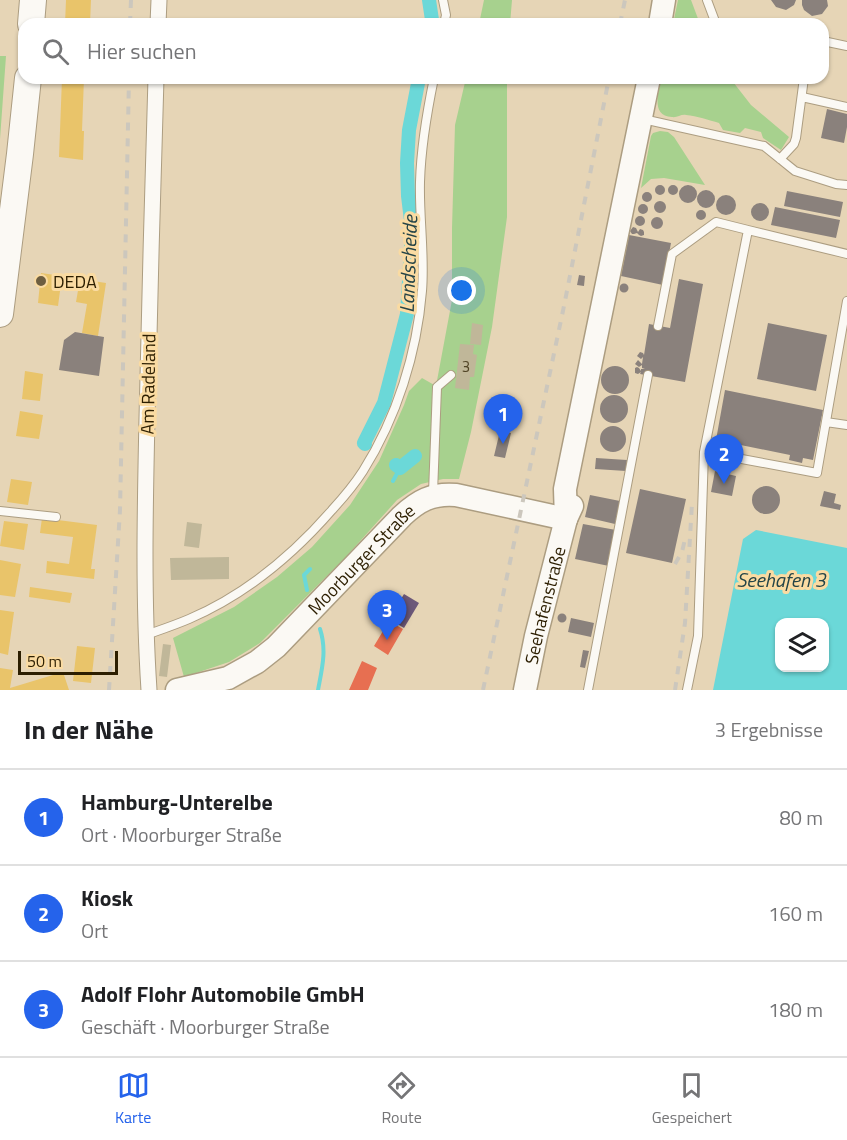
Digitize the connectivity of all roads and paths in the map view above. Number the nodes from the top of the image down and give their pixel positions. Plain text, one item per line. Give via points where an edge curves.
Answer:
1 (33, 0) edge
2 (159, 0) edge
3 (444, 0) edge
4 (664, 0) edge
5 (707, 0) edge
6 (32, 18) edge
7 (158, 18) edge
8 (445, 18) edge
9 (661, 18) edge
10 (714, 18) edge
11 (829, 42) edge
12 (847, 46) edge
13 (27, 84) edge
14 (156, 84) edge
15 (433, 84) edge
16 (649, 84) edge
17 (803, 84) edge
18 (802, 97) junction
19 (847, 107) edge
20 (641, 119) junction
21 (780, 159) junction
22 (847, 186) edge
23 (748, 230) junction
24 (847, 254) edge
25 (847, 301) edge
26 (0, 314) edge
27 (658, 326) dead end
28 (451, 375) dead end
29 (648, 375) dead end
30 (826, 422) junction
31 (847, 425) edge
32 (704, 452) junction
33 (433, 496) junction
34 (0, 510) edge
35 (56, 517) dead end
36 (566, 519) junction
37 (145, 635) junction
38 (229, 684) edge
39 (149, 690) edge
40 (177, 690) edge
41 (525, 690) edge
42 (588, 690) edge
43 (687, 690) edge

1 - 6 main road
2 - 7 street
3 - 8 lane
4 - 9 main road
5 - 10 lane
11 - 12 lane
13 - 26 main road
14 - 37 street, Am Radeland
15 - 37 lane via 420,183 423,252 419,321 411,359 382,435 342,499 284,560 226,600 190,619
16 - 20 main road
17 - 18 lane
18 - 19 lane
18 - 21 lane via 794,144
20 - 21 lane via 764,146
20 - 36 main road via 565,489
21 - 22 lane via 795,171
23 - 24 lane
23 - 27 lane via 716,222 672,254
23 - 32 lane
25 - 30 lane
28 - 33 lane via 437,387
29 - 42 lane
30 - 31 lane
30 - 32 lane via 818,473
32 - 43 lane via 698,636
33 - 36 main road, Moorburger Straße via 456,495
33 - 38 main road, Moorburger Straße via 407,511 276,647
34 - 35 lane
36 - 41 main road, Seehafenstraße
37 - 39 street, Am Radeland
38 - 40 main road, Moorburger Straße

